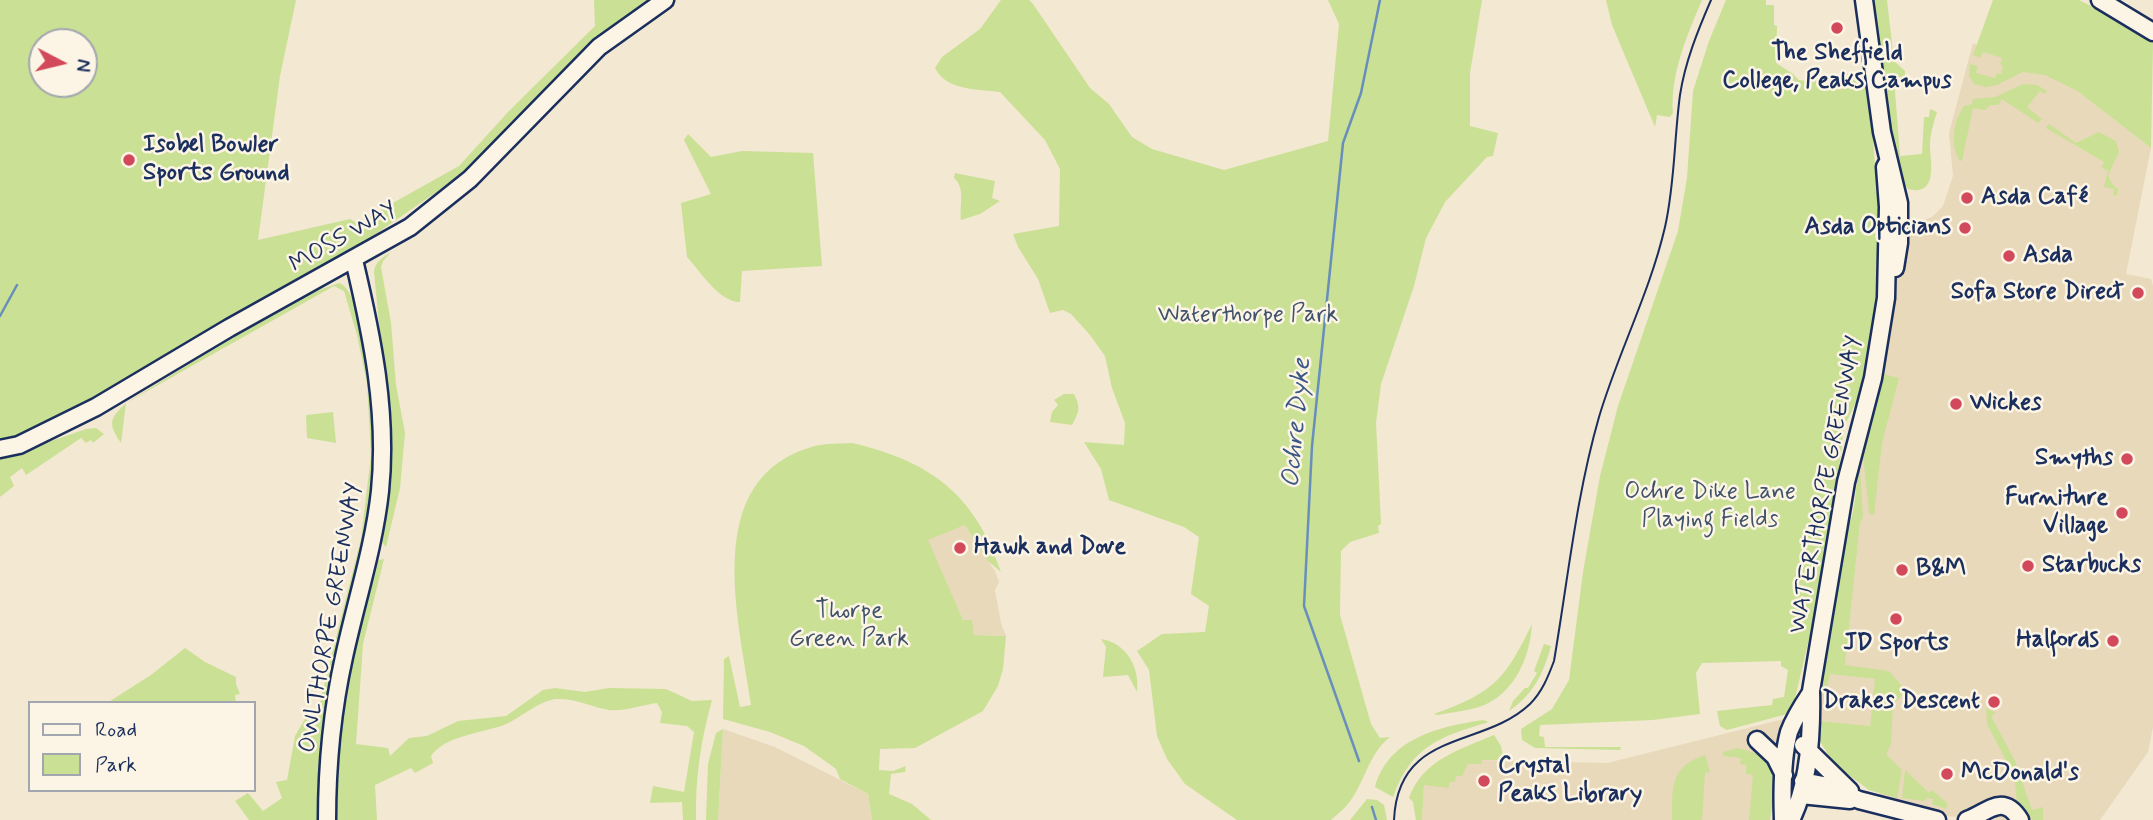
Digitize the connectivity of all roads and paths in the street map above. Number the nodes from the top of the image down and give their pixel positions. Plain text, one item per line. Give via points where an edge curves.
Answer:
1 (665, 0) edge
2 (1864, 0) edge
3 (2100, 0) edge
4 (2153, 32) edge
5 (354, 260) junction
6 (0, 449) edge
7 (1811, 699) junction
8 (1791, 736) junction
9 (1757, 740) dead end
10 (1808, 750) junction
11 (1795, 785) junction
12 (1859, 800) junction
13 (1973, 819) edge
14 (327, 820) edge
15 (1783, 820) edge
16 (1791, 820) edge
17 (1937, 820) edge
18 (2020, 820) edge

1 - 5 street, MOSS WAY via 599,47 470,179 392,239
2 - 7 street, WATERTHORPE GREENWAY via 1888,162 1888,287 1873,378 1846,482
3 - 4 street
5 - 6 street, MOSS WAY via 96,407
5 - 14 street, OWLTHORPE GREENWAY via 375,356 383,452 376,523 334,706
7 - 8 street
7 - 10 street, WATERTHORPE GREENWAY
8 - 10 street
8 - 11 street, WATERTHORPE GREENWAY
9 - 11 street
10 - 11 street, WATERTHORPE GREENWAY
10 - 12 street
11 - 12 street via 1828,786
11 - 15 street, WATERTHORPE GREENWAY
11 - 16 street, WATERTHORPE GREENWAY
12 - 17 street
13 - 18 street via 1997,806 2012,810

